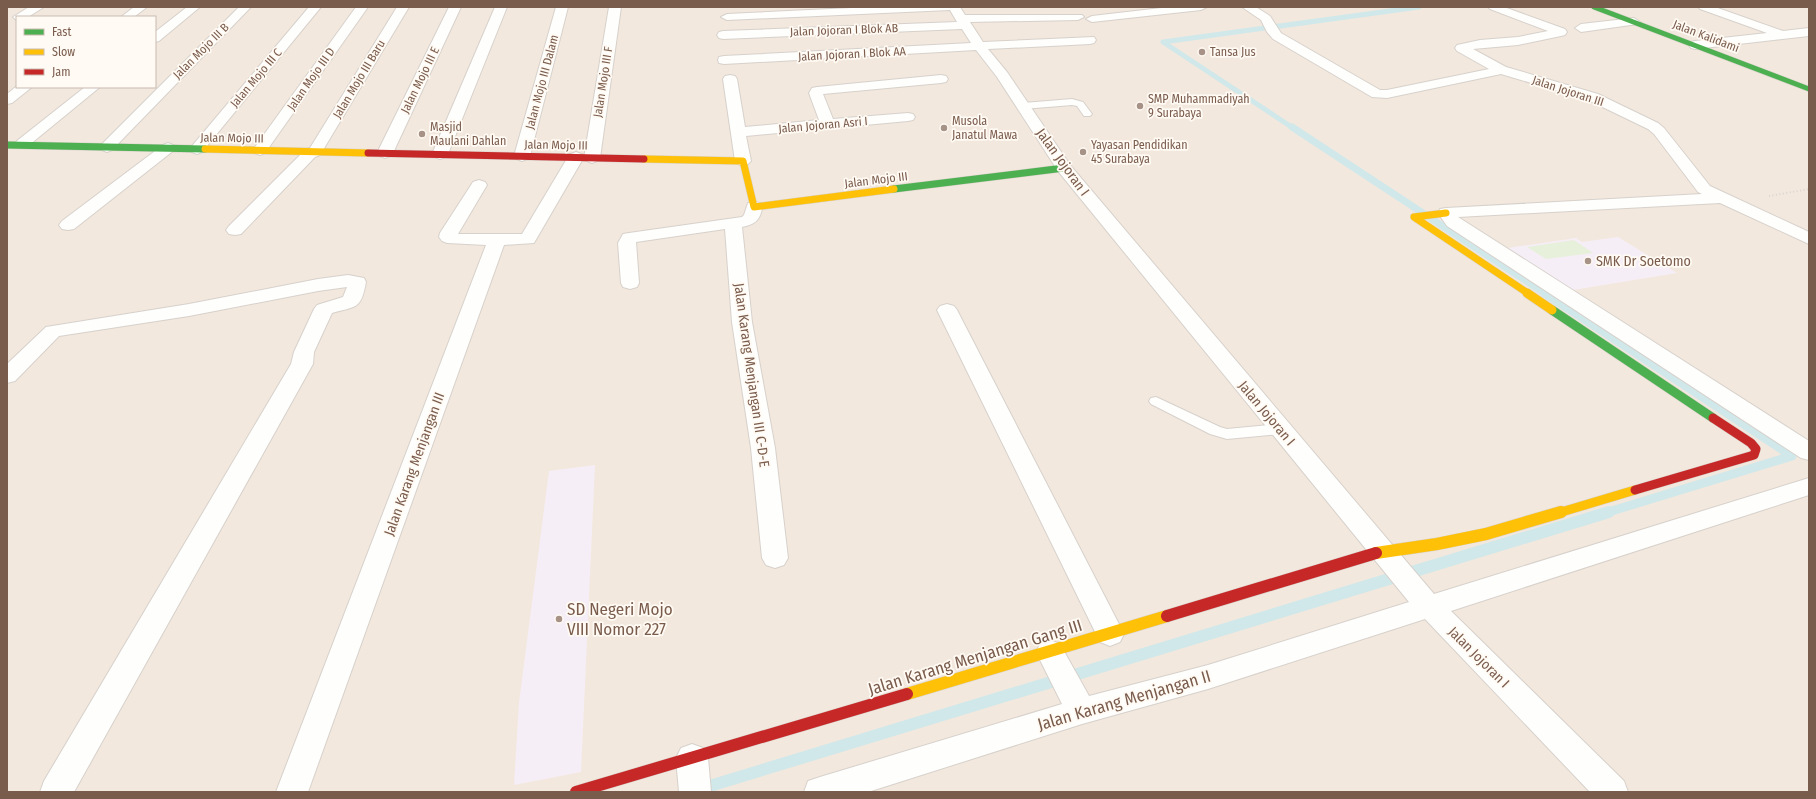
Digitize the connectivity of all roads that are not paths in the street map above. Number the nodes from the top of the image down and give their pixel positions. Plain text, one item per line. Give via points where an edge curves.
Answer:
1 (38, 7) edge
2 (141, 7) edge
3 (194, 7) edge
4 (246, 7) edge
5 (315, 7) edge
6 (362, 7) edge
7 (403, 7) edge
8 (455, 7) edge
9 (501, 7) edge
10 (562, 7) edge
11 (615, 7) edge
12 (947, 7) edge
13 (954, 7) edge
14 (1201, 7) edge
15 (1248, 7) edge
16 (1494, 7) edge
17 (1594, 7) edge
18 (1704, 7) edge
19 (22, 16) edge
20 (128, 16) edge
21 (727, 17) dead end
22 (1078, 17) dead end
23 (16, 19) edge
24 (1092, 19) dead end
25 (964, 22) junction
26 (1634, 22) junction
27 (7, 24) edge
28 (1581, 28) dead end
29 (1809, 32) edge
30 (723, 35) dead end
31 (1783, 35) junction
32 (156, 37) edge
33 (1008, 37) dead end
34 (1090, 40) dead end
35 (977, 43) junction
36 (1809, 44) edge
37 (1696, 45) junction
38 (724, 60) dead end
39 (1501, 70) junction
40 (730, 79) dead end
41 (941, 79) dead end
42 (24, 88) edge
43 (93, 88) edge
44 (1809, 89) edge
45 (7, 100) edge
46 (1022, 106) junction
47 (1087, 114) dead end
48 (908, 117) dead end
49 (828, 124) junction
50 (738, 132) junction
51 (22, 144) junction
52 (7, 145) edge
53 (107, 147) junction
54 (168, 148) junction
55 (197, 149) junction
56 (260, 150) junction
57 (313, 152) junction
58 (385, 153) junction
59 (440, 154) junction
60 (522, 156) junction
61 (584, 158) junction
62 (743, 161) junction
63 (1064, 168) junction
64 (479, 185) dead end
65 (1721, 198) junction
66 (754, 207) junction
67 (1443, 213) junction
68 (733, 223) junction
69 (68, 224) dead end
70 (234, 230) dead end
71 (1809, 239) edge
72 (497, 240) junction
73 (630, 283) dead end
74 (947, 310) dead end
75 (7, 376) edge
76 (1156, 401) dead end
77 (1281, 429) junction
78 (1766, 439) junction
79 (1809, 452) edge
80 (1809, 486) edge
81 (1384, 554) junction
82 (775, 558) dead end
83 (1427, 604) junction
84 (1110, 634) junction
85 (1051, 654) junction
86 (1078, 703) junction
87 (693, 773) edge
88 (56, 792) edge
89 (292, 792) edge
90 (576, 792) edge
91 (820, 792) edge
92 (1612, 792) edge

1 - 19 street
2 - 20 street
3 - 32 street
4 - 53 street, Jalan Mojo III B
5 - 55 street, Jalan Mojo III C
6 - 56 street, Jalan Mojo III D
7 - 57 street, Jalan Mojo III Baru
8 - 58 street, Jalan Mojo III E
9 - 59 street
10 - 60 street, Jalan Mojo III Dalam
11 - 61 street, Jalan Mojo III F
12 - 21 street
13 - 25 street, Jalan Jojoran I
14 - 24 street
15 - 39 street via 1271,26 1277,36 1374,93 1458,80
16 - 39 street, Jalan Jojoran III via 1561,32 1518,41 1461,47
17 - 26 street, Jalan Kalidami
18 - 31 street
22 - 25 street, Jalan Jojoran I Blok AB
23 - 27 street
25 - 30 street, Jalan Jojoran I Blok AB
25 - 35 street, Jalan Jojoran I
26 - 28 street
26 - 37 street, Jalan Kalidami
29 - 31 street
31 - 36 street
31 - 37 street
33 - 35 street
34 - 35 street
35 - 38 street, Jalan Jojoran I Blok AA
35 - 46 street, Jalan Jojoran I
37 - 44 street, Jalan Kalidami
39 - 65 street, Jalan Jojoran III via 1593,97 1653,126 1702,188
40 - 50 street
41 - 49 street via 817,91
42 - 45 street
43 - 51 street
46 - 47 lane via 1072,102 1080,104
46 - 63 street, Jalan Jojoran I
48 - 49 street, Jalan Jojoran Asri I
49 - 50 street, Jalan Jojoran Asri I
50 - 62 street
51 - 52 street, Jalan Mojo III
51 - 53 street, Jalan Mojo III
53 - 54 street, Jalan Mojo III
54 - 55 street, Jalan Mojo III
54 - 69 street
55 - 56 street, Jalan Mojo III
56 - 57 street, Jalan Mojo III
57 - 58 street, Jalan Mojo III
57 - 70 street, Jalan Mojo III Baru
58 - 59 street, Jalan Mojo III
59 - 60 street, Jalan Mojo III
60 - 61 street, Jalan Mojo III
61 - 62 street, Jalan Mojo III
61 - 72 street via 529,238
62 - 66 street
63 - 66 street, Jalan Mojo III
63 - 77 street, Jalan Jojoran I
64 - 72 street via 448,236 452,239
65 - 67 street
65 - 71 street, Jalan Jojoran III
66 - 68 street via 750,219
67 - 78 street
67 - 78 street via 1414,217
68 - 73 street via 629,238 627,243
68 - 82 street, Jalan Karang Menjangan III C-D-E via 742,322 763,448
72 - 89 street, Jalan Karang Menjangan III
74 - 84 street
75 - 88 street via 53,331 189,310 318,285 357,282 355,297 350,303 324,309 304,352 302,364
76 - 77 lane via 1215,431 1227,434
77 - 81 street, Jalan Jojoran I
78 - 79 street
78 - 81 street, Jalan Karang Menjangan Gang III via 1754,454 1486,534
80 - 83 street, Jalan Karang Menjangan II
81 - 83 street, Jalan Jojoran I
81 - 84 street, Jalan Karang Menjangan Gang III
83 - 86 street, Jalan Karang Menjangan II via 1208,677
83 - 92 street, Jalan Jojoran I
84 - 85 street, Jalan Karang Menjangan Gang III
85 - 86 street
85 - 87 street, Jalan Karang Menjangan Gang III
86 - 91 street, Jalan Karang Menjangan II
87 - 90 street, Jalan Karang Menjangan Gang III

